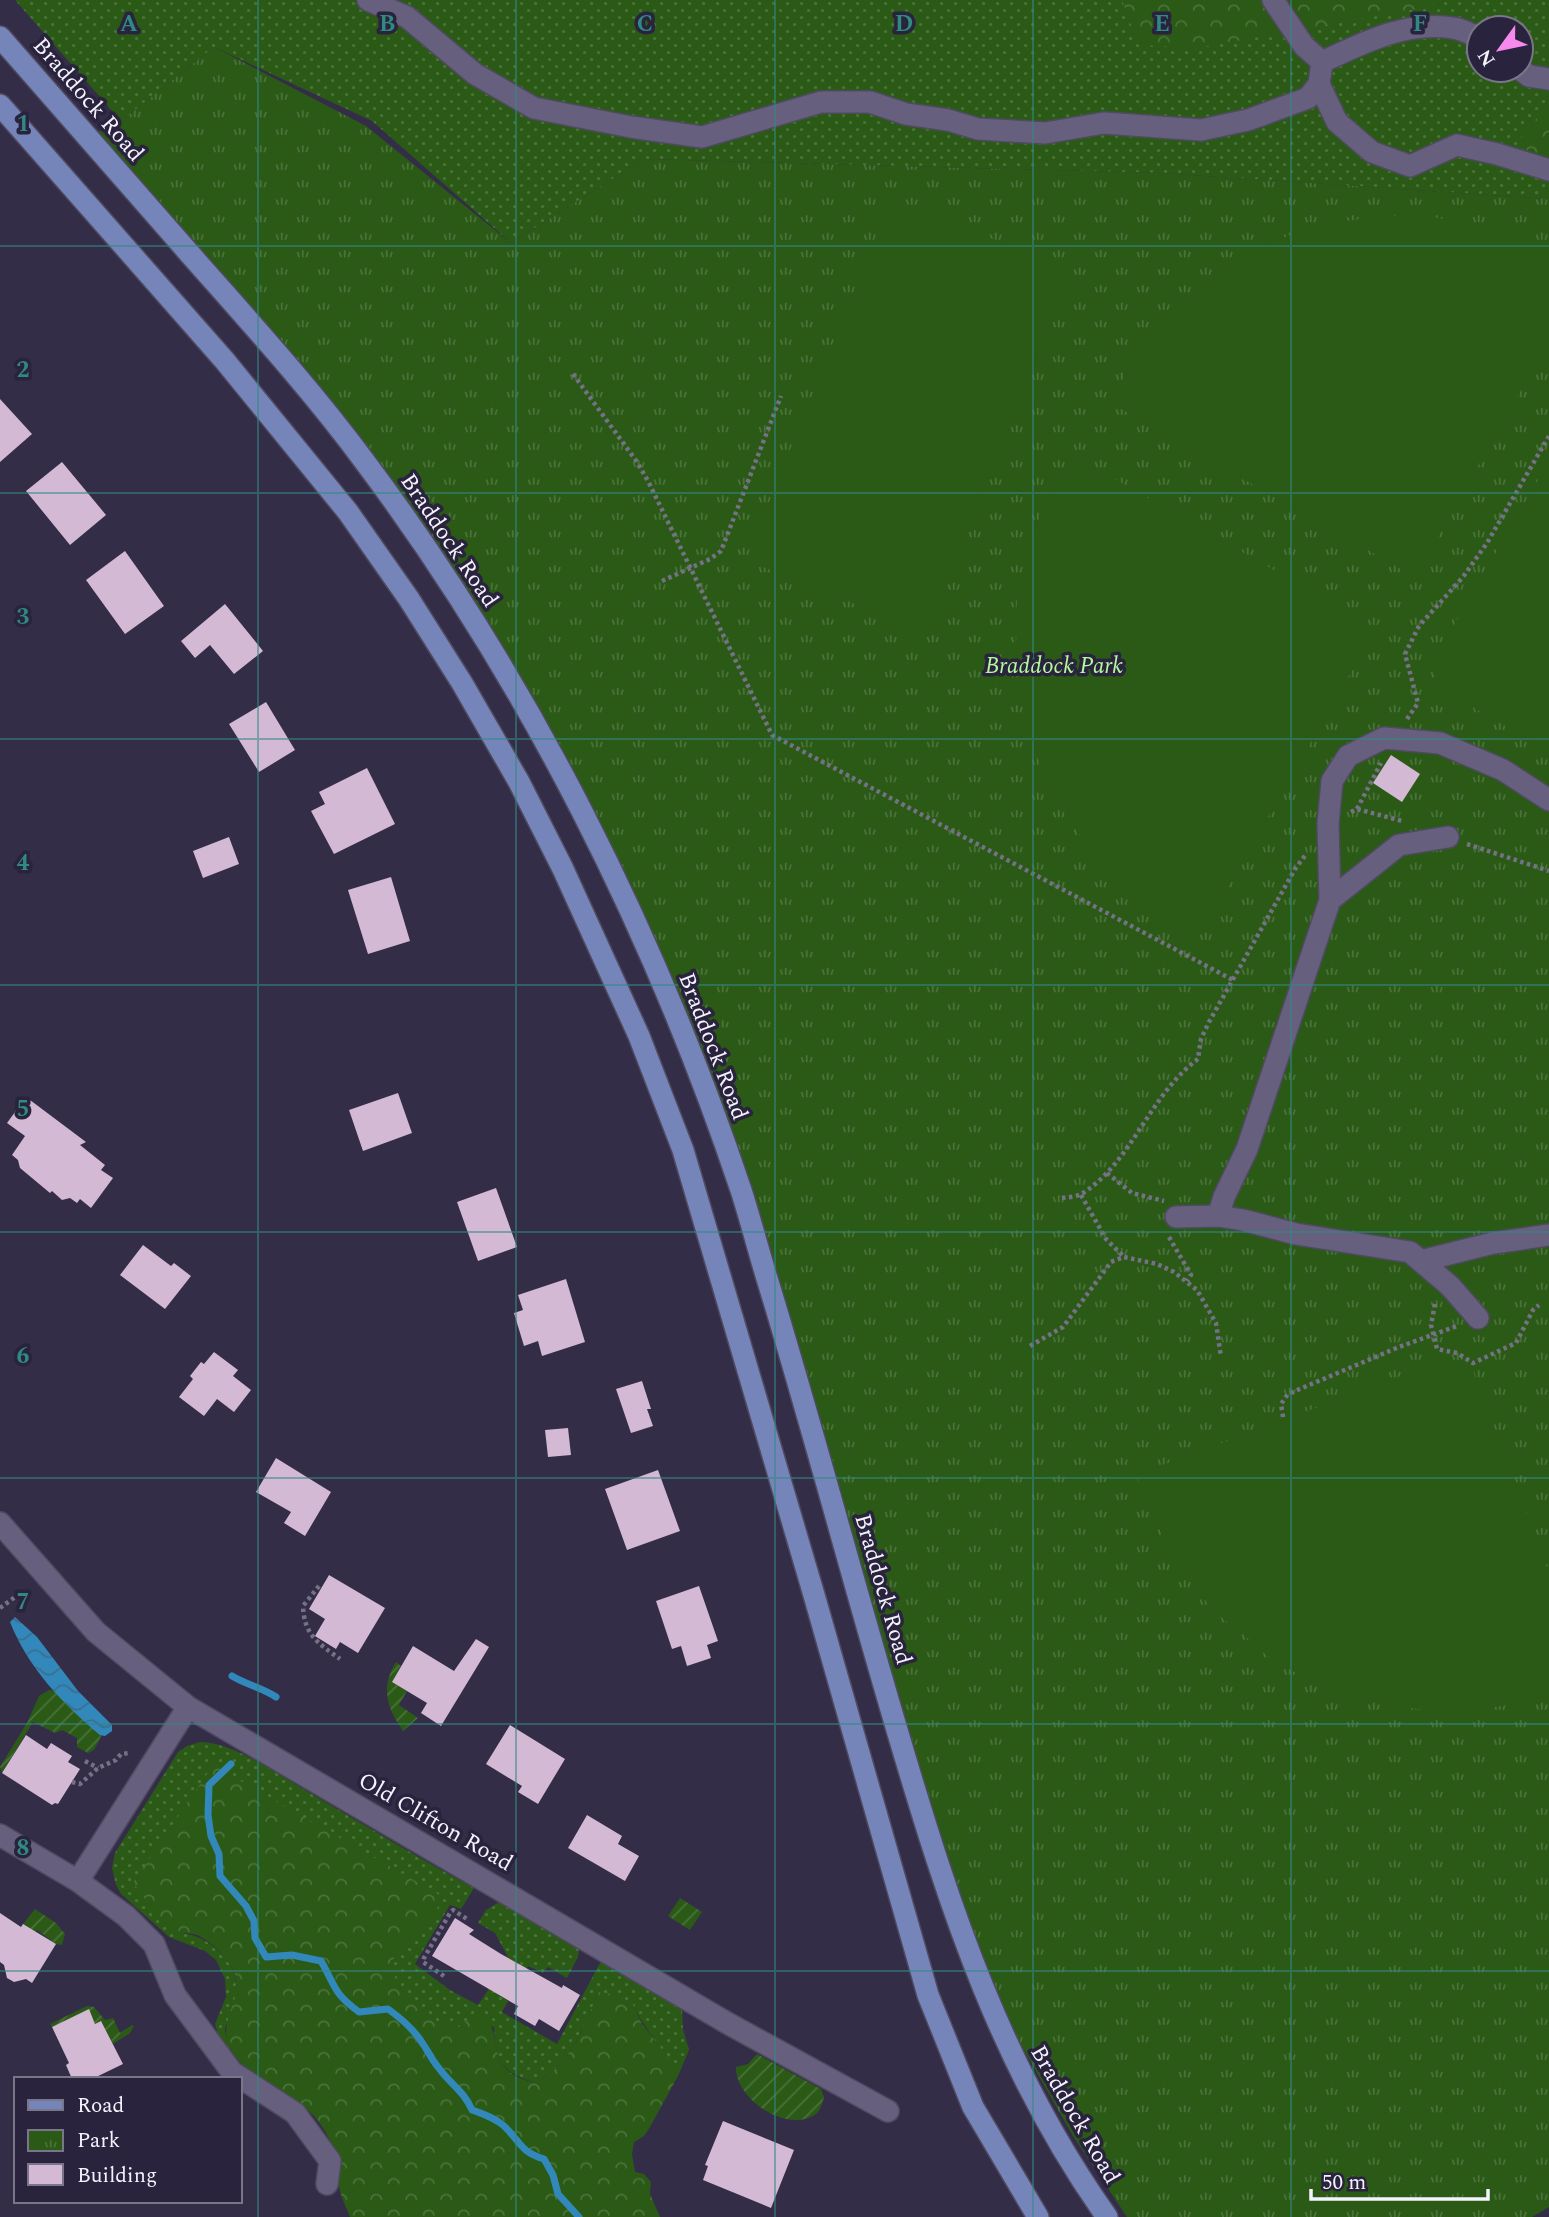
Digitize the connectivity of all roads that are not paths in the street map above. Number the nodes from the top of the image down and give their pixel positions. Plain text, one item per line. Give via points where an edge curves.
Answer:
1 (368, 0) edge
2 (1273, 0) edge
3 (1465, 32) edge
4 (0, 37) edge
5 (1322, 62) junction
6 (1319, 84) junction
7 (0, 105) edge
8 (1549, 170) edge
9 (1549, 800) edge
10 (1448, 837) road end
11 (1330, 900) junction
12 (1219, 1216) junction
13 (1170, 1224) road end
14 (1549, 1235) edge
15 (1421, 1261) junction
16 (1478, 1318) road end
17 (0, 1523) edge
18 (188, 1707) junction
19 (0, 1835) edge
20 (78, 1881) junction
21 (239, 2077) edge
22 (242, 2079) edge
23 (888, 2111) dead end
24 (327, 2184) dead end
25 (1038, 2217) edge
26 (1107, 2217) edge

1 - 6 street via 407,17 475,74 534,108 702,137 821,102 870,102 978,129 1045,133 1104,123 1201,130 1248,121 1308,98
2 - 5 street via 1304,46
3 - 5 street via 1422,25 1367,41
4 - 26 main road, Braddock Road via 273,348 364,460 446,577 540,731 578,805 638,925 741,1192 936,1862 968,1952 1027,2088
5 - 6 street
6 - 8 street via 1337,122 1372,152 1410,166 1457,145
7 - 25 main road via 225,361 348,512 462,683 564,870 639,1036 683,1150 928,1995 973,2107
9 - 11 street via 1503,770 1440,743 1384,738 1348,756 1332,781
10 - 11 street via 1399,845
11 - 12 street via 1247,1149
12 - 13 street
12 - 15 street via 1410,1252
14 - 15 street
15 - 16 street
17 - 18 street, Old Clifton Road via 96,1632
18 - 20 street
18 - 23 street, Old Clifton Road via 717,2017
19 - 20 street
20 - 21 street via 126,1916 154,1944 175,1995
22 - 24 street via 295,2113 330,2161

